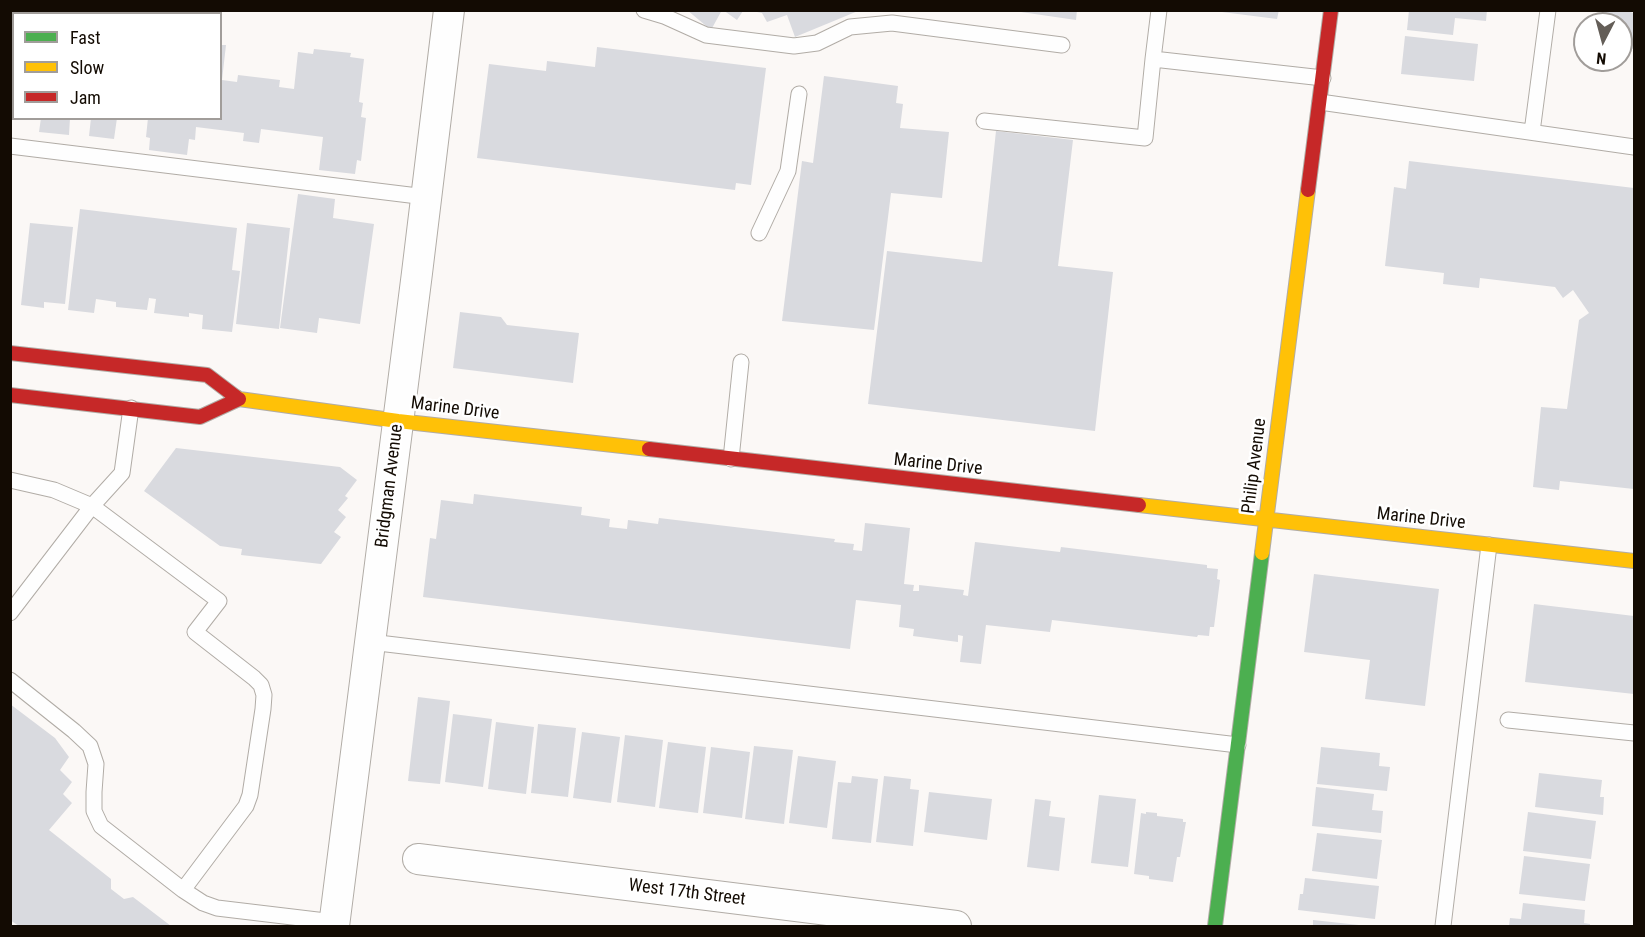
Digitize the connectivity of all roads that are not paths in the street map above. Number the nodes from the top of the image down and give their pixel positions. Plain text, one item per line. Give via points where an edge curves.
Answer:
1 (449, 10) edge
2 (644, 10) edge
3 (1159, 10) edge
4 (1331, 10) edge
5 (1548, 10) edge
6 (1062, 45) dead end
7 (1153, 58) junction
8 (1323, 78) junction
9 (799, 94) dead end
10 (1320, 102) junction
11 (984, 121) dead end
12 (1532, 132) junction
13 (10, 147) edge
14 (1635, 147) edge
15 (426, 197) junction
16 (759, 233) dead end
17 (10, 353) edge
18 (741, 362) dead end
19 (10, 395) edge
20 (239, 399) junction
21 (131, 408) junction
22 (398, 421) junction
23 (731, 459) junction
24 (10, 480) edge
25 (92, 506) junction
26 (1267, 520) junction
27 (1489, 545) junction
28 (1635, 561) edge
29 (10, 614) edge
30 (370, 642) junction
31 (10, 680) edge
32 (1508, 720) dead end
33 (1635, 733) edge
34 (1238, 745) junction
35 (418, 859) dead end
36 (183, 890) junction
37 (334, 924) edge
38 (956, 927) edge
39 (1215, 927) edge
40 (1443, 927) edge

1 - 15 street, Bridgman Avenue
2 - 6 lane via 706,35 794,46 817,43 850,27 892,23
3 - 7 lane
4 - 8 main road, Philip Avenue
5 - 12 lane
7 - 8 lane
7 - 11 lane via 1144,138
8 - 10 main road, Philip Avenue
9 - 16 lane via 788,171
10 - 12 lane
10 - 26 main road, Philip Avenue
12 - 14 lane
13 - 15 lane
15 - 22 street, Bridgman Avenue
17 - 20 main road, Marine Drive via 207,375
18 - 23 lane
19 - 21 main road
20 - 21 main road via 200,417
20 - 22 main road, Marine Drive
21 - 25 lane via 122,473
22 - 23 main road, Marine Drive
22 - 30 street, Bridgman Avenue
23 - 26 main road, Marine Drive
24 - 25 lane via 54,490
25 - 29 lane
25 - 36 lane via 219,601 195,632 254,678 264,695 246,806
26 - 27 main road, Marine Drive
26 - 34 main road, Philip Avenue
27 - 28 main road, Marine Drive
27 - 40 lane
30 - 34 lane
30 - 37 street, Bridgman Avenue
31 - 36 lane via 90,746 96,764 94,811 101,826
32 - 33 lane
34 - 39 main road, Philip Avenue
35 - 38 street, West 17th Street
36 - 37 lane via 217,908

